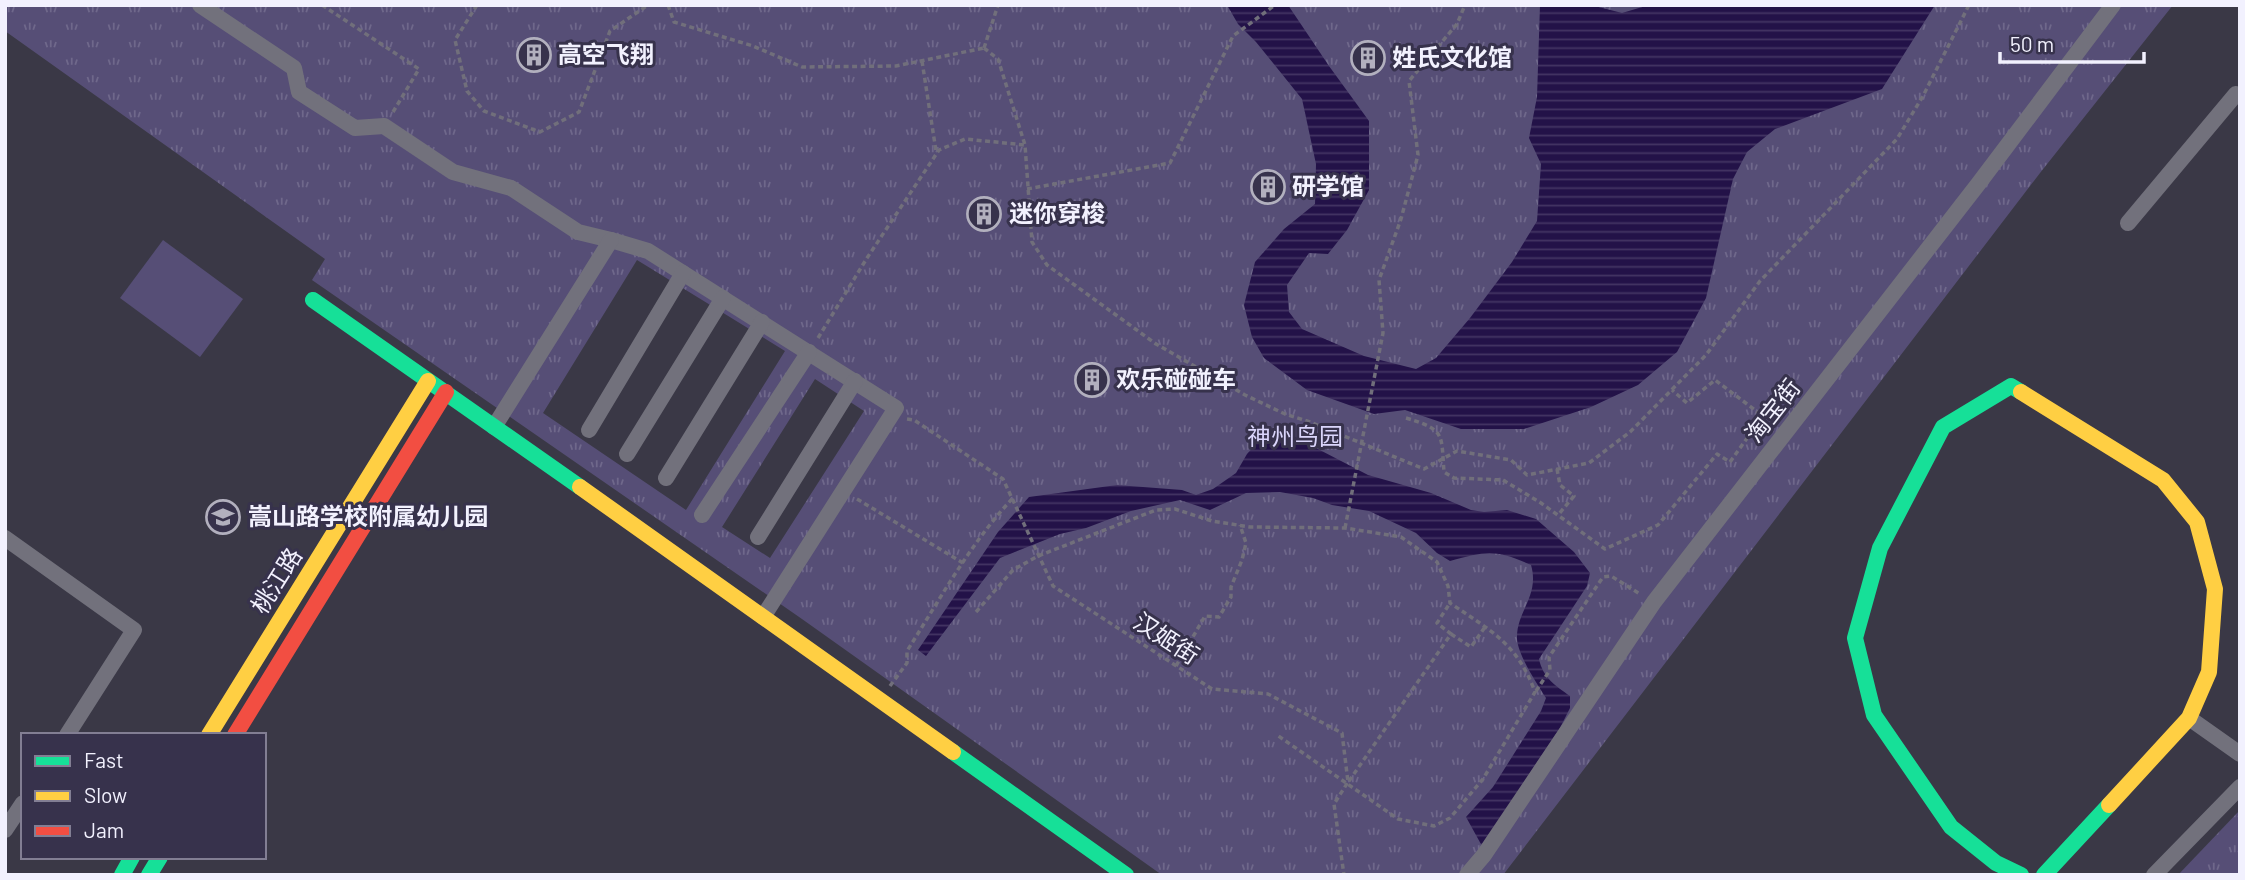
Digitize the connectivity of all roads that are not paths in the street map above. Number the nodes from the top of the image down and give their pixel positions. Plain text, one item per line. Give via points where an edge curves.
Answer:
1 (200, 5) edge
2 (2112, 5) edge
3 (2239, 94) edge
4 (2128, 223) dead end
5 (611, 240) junction
6 (683, 273) junction
7 (723, 298) junction
8 (313, 300) dead end
9 (762, 322) junction
10 (809, 352) junction
11 (428, 381) junction
12 (855, 382) junction
13 (446, 392) junction
14 (494, 427) junction
15 (589, 430) dead end
16 (626, 454) dead end
17 (666, 478) dead end
18 (702, 515) dead end
19 (758, 537) dead end
20 (5, 538) edge
21 (763, 617) junction
22 (2189, 718) junction
23 (68, 733) edge
24 (210, 733) edge
25 (236, 733) edge
26 (2240, 754) edge
27 (2240, 787) edge
28 (21, 806) edge
29 (5, 830) edge
30 (131, 859) edge
31 (159, 859) edge
32 (122, 875) edge
33 (149, 875) edge
34 (1126, 875) edge
35 (1467, 875) edge
36 (2021, 875) edge
37 (2044, 875) edge
38 (2154, 875) edge

1 - 5 street via 294,68 299,92 355,128 384,126 453,172 511,188 578,232
2 - 35 street, 淘宝街 via 1654,602 1485,855
3 - 4 street
5 - 6 street via 648,251
5 - 14 street
6 - 7 street
6 - 15 street
7 - 9 street
7 - 16 street
8 - 11 street
9 - 10 street
9 - 17 street
10 - 12 street
10 - 18 street
11 - 13 street
11 - 24 street, 桃江路
12 - 19 street
12 - 21 street via 896,408
13 - 14 street
13 - 25 street, 桃江路
14 - 21 street
20 - 23 street via 134,630
21 - 34 street
22 - 26 street
22 - 36 street via 2209,672 2215,589 2197,522 2163,480 2011,386 1943,427 1880,548 1855,638 1874,715 1951,827 1996,863
22 - 37 street
27 - 38 street
28 - 29 street
30 - 32 street
31 - 33 street

